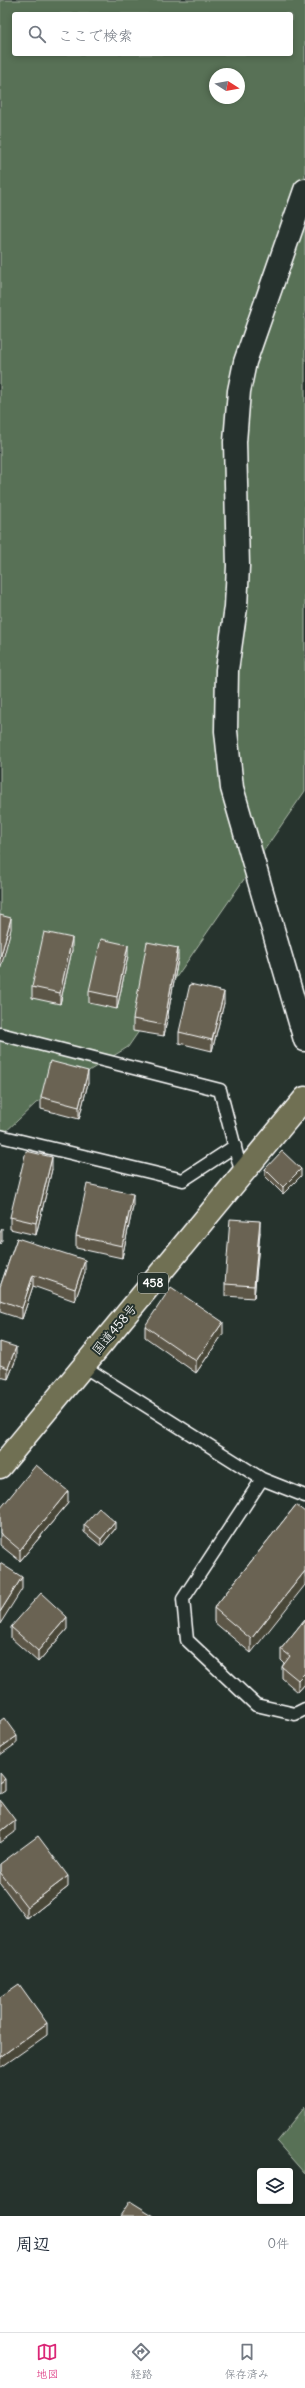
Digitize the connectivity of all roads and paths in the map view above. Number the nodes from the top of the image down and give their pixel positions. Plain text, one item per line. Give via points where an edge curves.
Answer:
1 (305, 190) edge
2 (0, 1034) edge
3 (305, 1040) edge
4 (305, 1098) edge
5 (0, 1136) edge
6 (235, 1146) junction
7 (242, 1175) junction
8 (83, 1366) junction
9 (0, 1467) edge
10 (262, 1479) junction
11 (305, 1496) edge
12 (305, 1709) edge

1 - 3 street via 245,362 239,390 235,442 238,566 236,607 227,670 226,731 232,788
2 - 6 lane via 220,1090
4 - 7 highway, 国道458号 / 458
5 - 6 lane via 183,1180
6 - 7 lane
7 - 8 highway, 国道458号 / 458
8 - 9 highway, 国道458号 / 458
8 - 10 lane
10 - 11 lane
10 - 12 lane via 183,1599 187,1640 256,1705 295,1714

